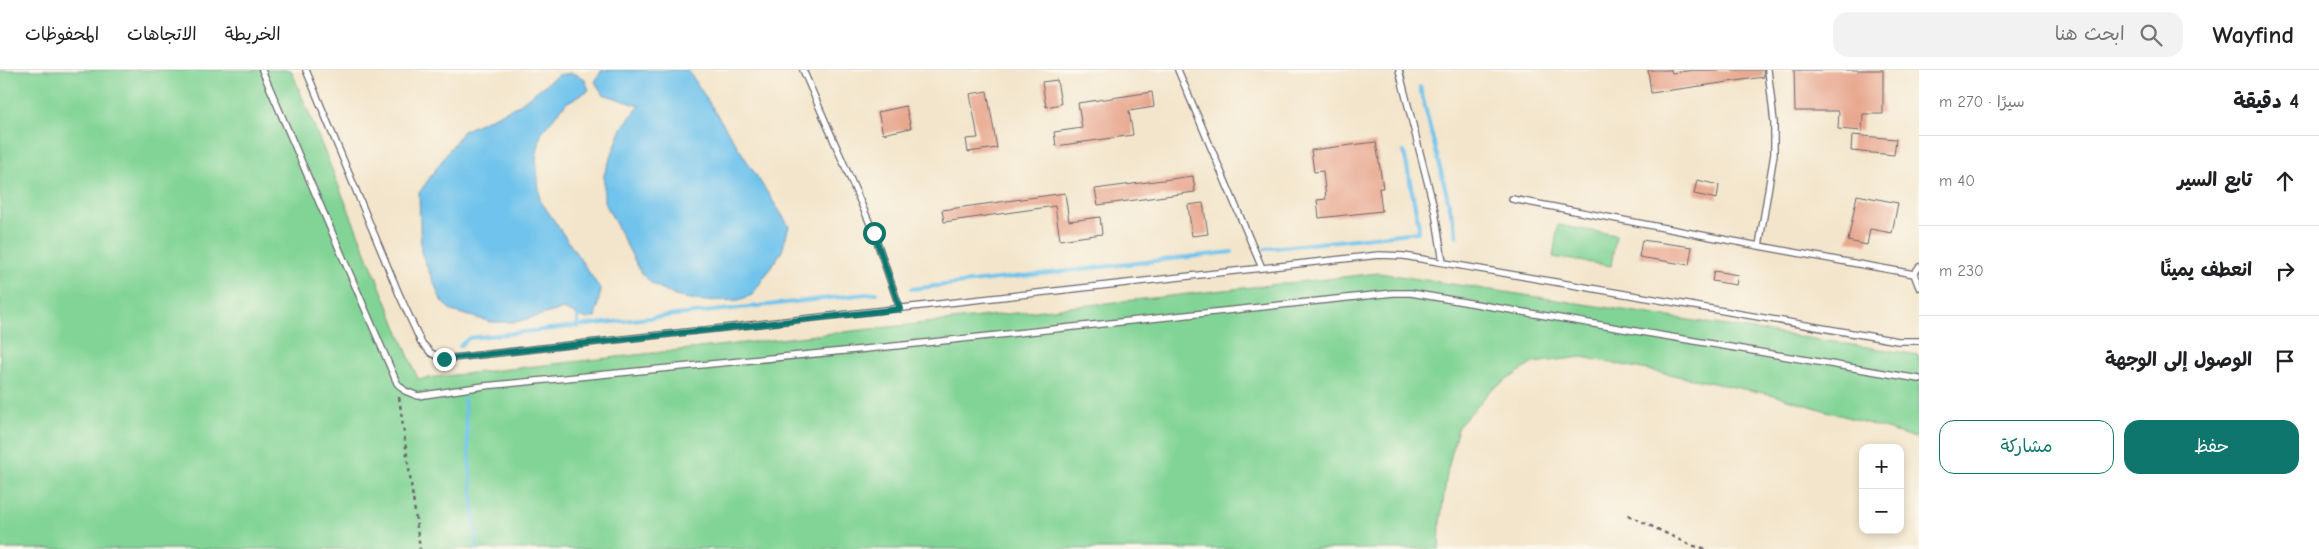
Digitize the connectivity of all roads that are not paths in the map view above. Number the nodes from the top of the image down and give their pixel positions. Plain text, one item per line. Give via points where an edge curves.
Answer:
1 (262, 70) edge
2 (306, 70) edge
3 (803, 70) edge
4 (1178, 70) edge
5 (1399, 70) edge
6 (1768, 70) edge
7 (1512, 199) dead end
8 (1759, 246) junction
9 (1443, 262) junction
10 (1919, 267) edge
11 (1262, 268) junction
12 (1914, 274) junction
13 (1919, 287) edge
14 (900, 309) junction
15 (1919, 341) edge
16 (1919, 379) edge

1 - 16 lane via 397,384 418,396 484,386 1393,293 1411,293
2 - 14 lane via 421,342 431,353 444,359
3 - 14 lane via 874,233
4 - 11 lane
5 - 9 lane via 1435,212
6 - 8 lane via 1774,154
7 - 8 lane
8 - 12 lane
9 - 11 lane via 1378,255
9 - 15 lane via 1898,341
10 - 12 lane
11 - 14 lane
12 - 13 lane

